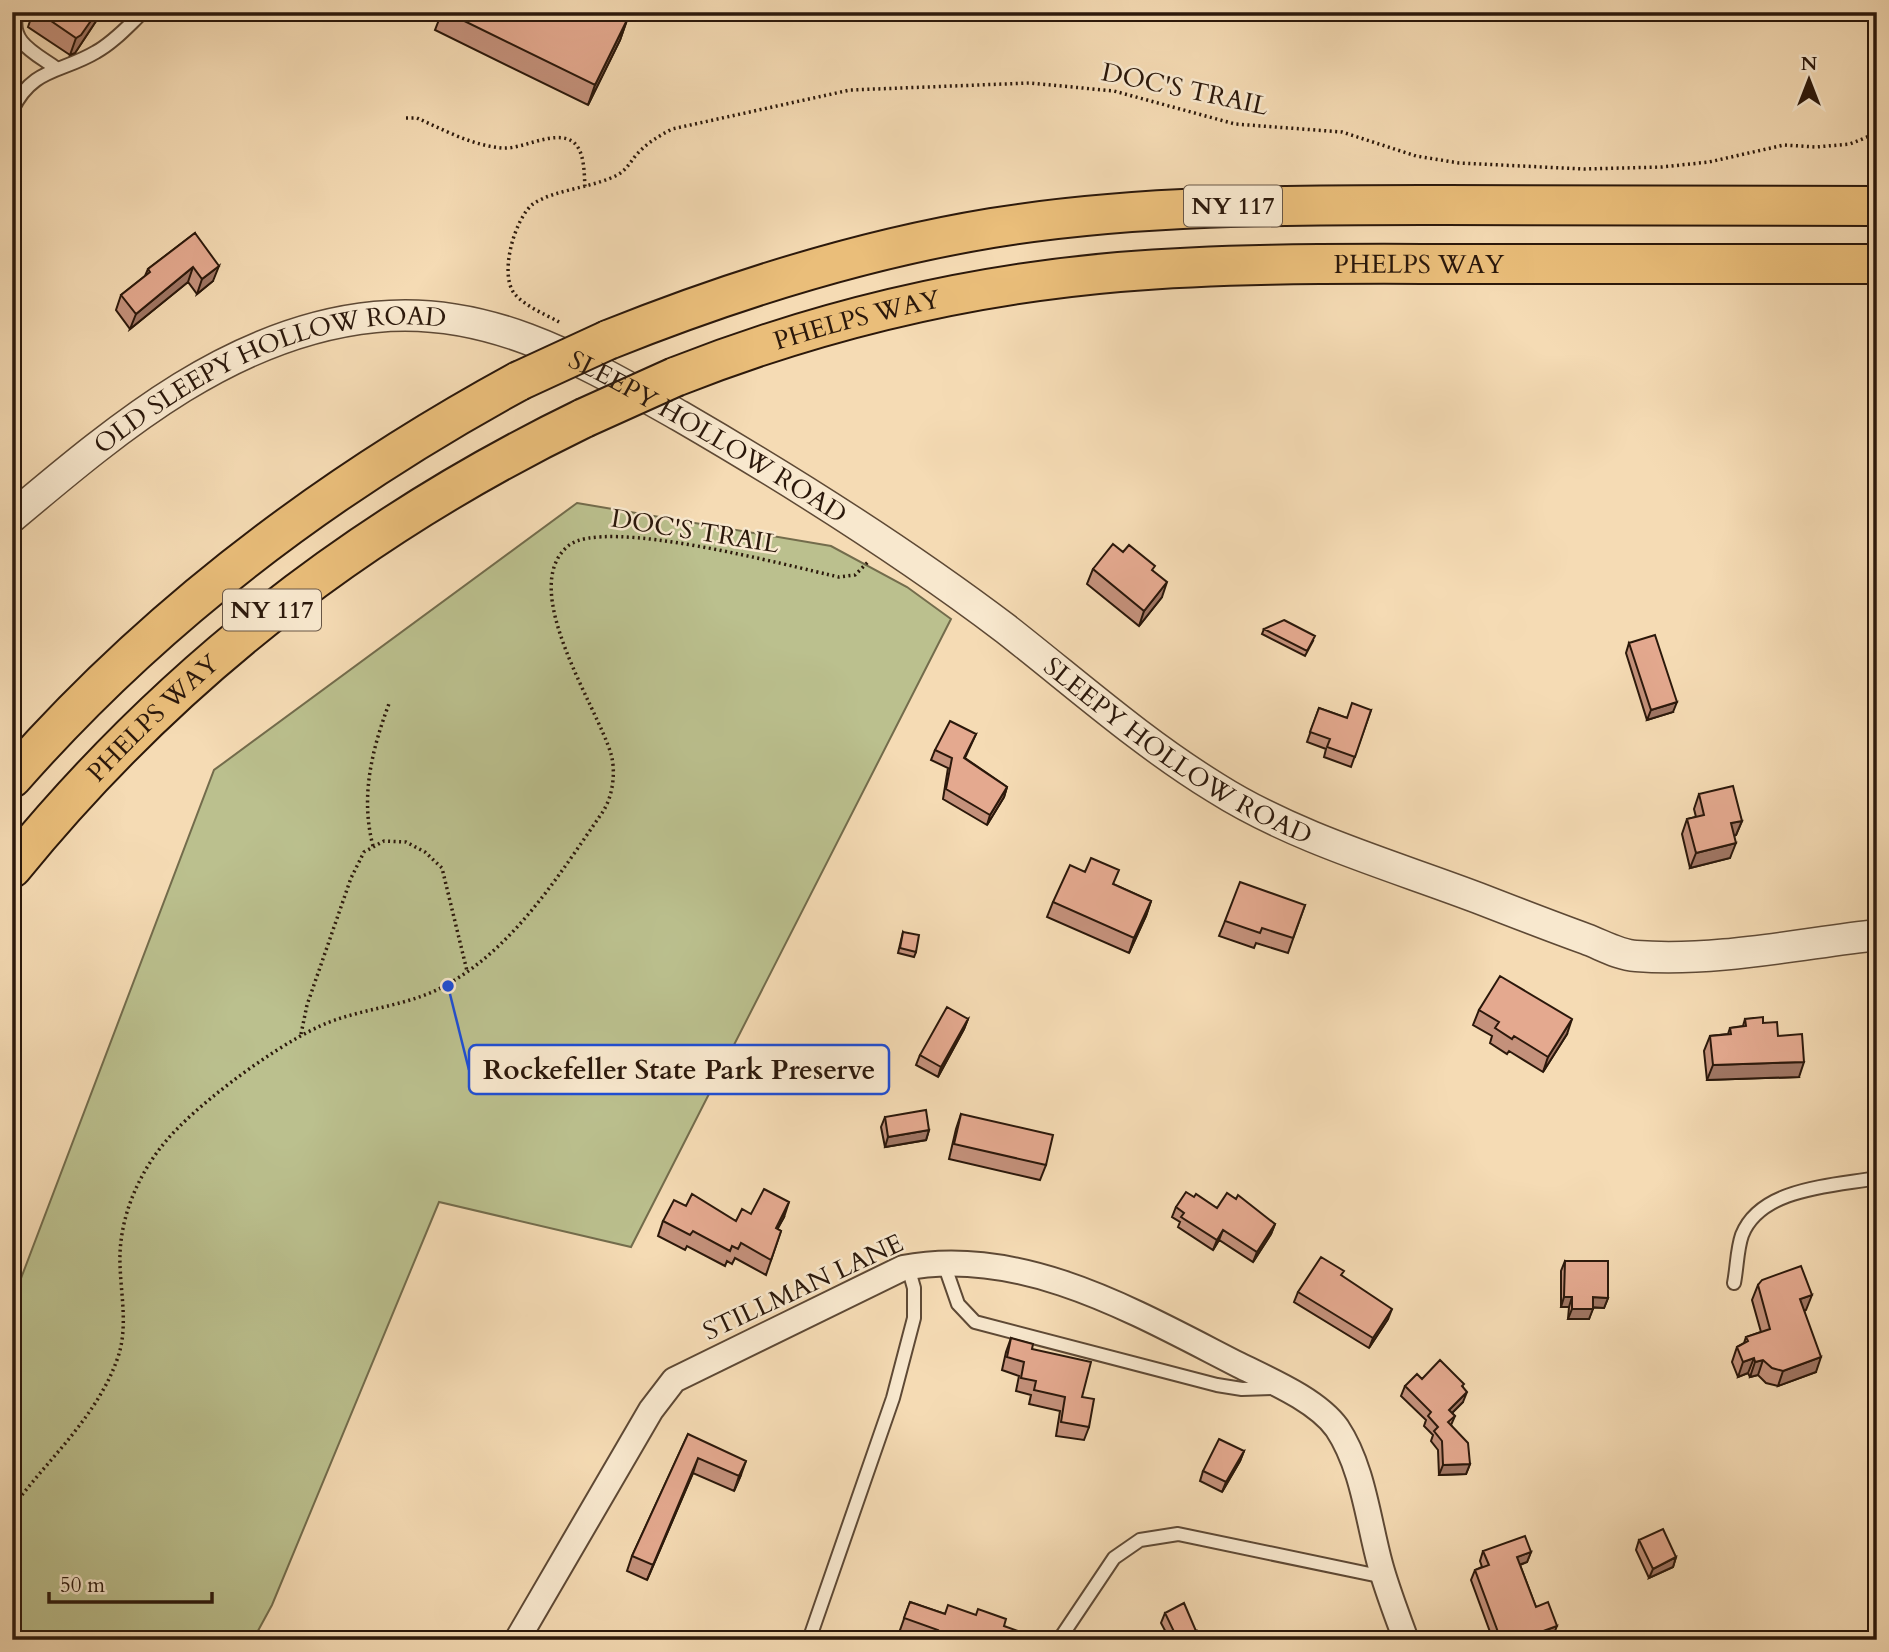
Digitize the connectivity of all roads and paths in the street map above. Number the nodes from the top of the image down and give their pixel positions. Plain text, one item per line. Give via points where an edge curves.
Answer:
1 (17, 12) edge
2 (143, 12) edge
3 (56, 68) junction
4 (12, 110) edge
5 (406, 118) dead end
6 (1877, 133) edge
7 (1877, 205) edge
8 (1877, 264) edge
9 (552, 347) joint
10 (12, 517) edge
11 (873, 556) dead end
12 (390, 701) dead end
13 (12, 778) edge
14 (373, 846) junction
15 (12, 868) edge
16 (1877, 935) edge
17 (467, 971) junction
18 (301, 1034) junction
19 (1877, 1178) edge
20 (943, 1261) junction
21 (908, 1267) junction
22 (1734, 1283) dead end
23 (1283, 1388) junction
24 (12, 1508) edge
25 (1384, 1577) junction
26 (517, 1640) edge
27 (810, 1640) edge
28 (1059, 1640) edge
29 (1406, 1640) edge

1 - 3 lane via 14,31 18,40
2 - 3 lane via 96,53
3 - 4 lane via 29,84
5 - 6 path, DOC'S TRAIL via 417,118 481,145 506,148 562,138 574,142 581,152 585,187 624,172 651,141 672,129 850,90 901,86 1072,85 1114,91 1235,124 1342,132 1416,156 1459,163 1584,169 1709,162 1784,145 1850,144
7 - 13 main road, NY 117, bridge via 1287,205 1099,215 991,229 873,252 733,293 608,340 519,381 369,468 231,569 132,654
8 - 15 main road, PHELPS WAY / NY 117, bridge via 1288,264 1116,272 1001,287 887,309 776,340 675,377 584,418 497,460 400,518 256,622 128,737
9 - 10 street, OLD SLEEPY HOLLOW ROAD via 451,317 377,316 300,332 226,361 190,382 65,472
9 - 16 street, SLEEPY HOLLOW ROAD via 718,438 883,542 1003,627 1161,752 1266,817 1630,956 1707,956
11 - 17 path, DOC'S TRAIL via 864,570 839,577 615,534 580,539 559,555 551,587 560,634 612,756 614,779 607,807 535,906 489,955
12 - 14 path via 377,734 366,789
14 - 17 path via 384,841 406,842 442,868
14 - 18 path via 364,852 351,878
17 - 18 path, DOC'S TRAIL via 403,1002
18 - 24 path, DOC'S TRAIL via 178,1127 150,1164 132,1196 123,1227 119,1261 123,1338 110,1377 79,1425
19 - 22 lane via 1786,1196 1759,1211 1742,1236
20 - 21 street, STILLMAN LANE
20 - 23 street, STILLMAN LANE via 1054,1280 1122,1305
20 - 23 lane via 958,1304 975,1322 1217,1385
21 - 26 street, STILLMAN LANE via 674,1380 651,1410
21 - 27 lane via 914,1288 914,1318 888,1410
23 - 25 street, STILLMAN LANE via 1335,1425 1351,1452
25 - 28 lane via 1178,1534 1140,1540 1114,1558
25 - 29 street, STILLMAN LANE

